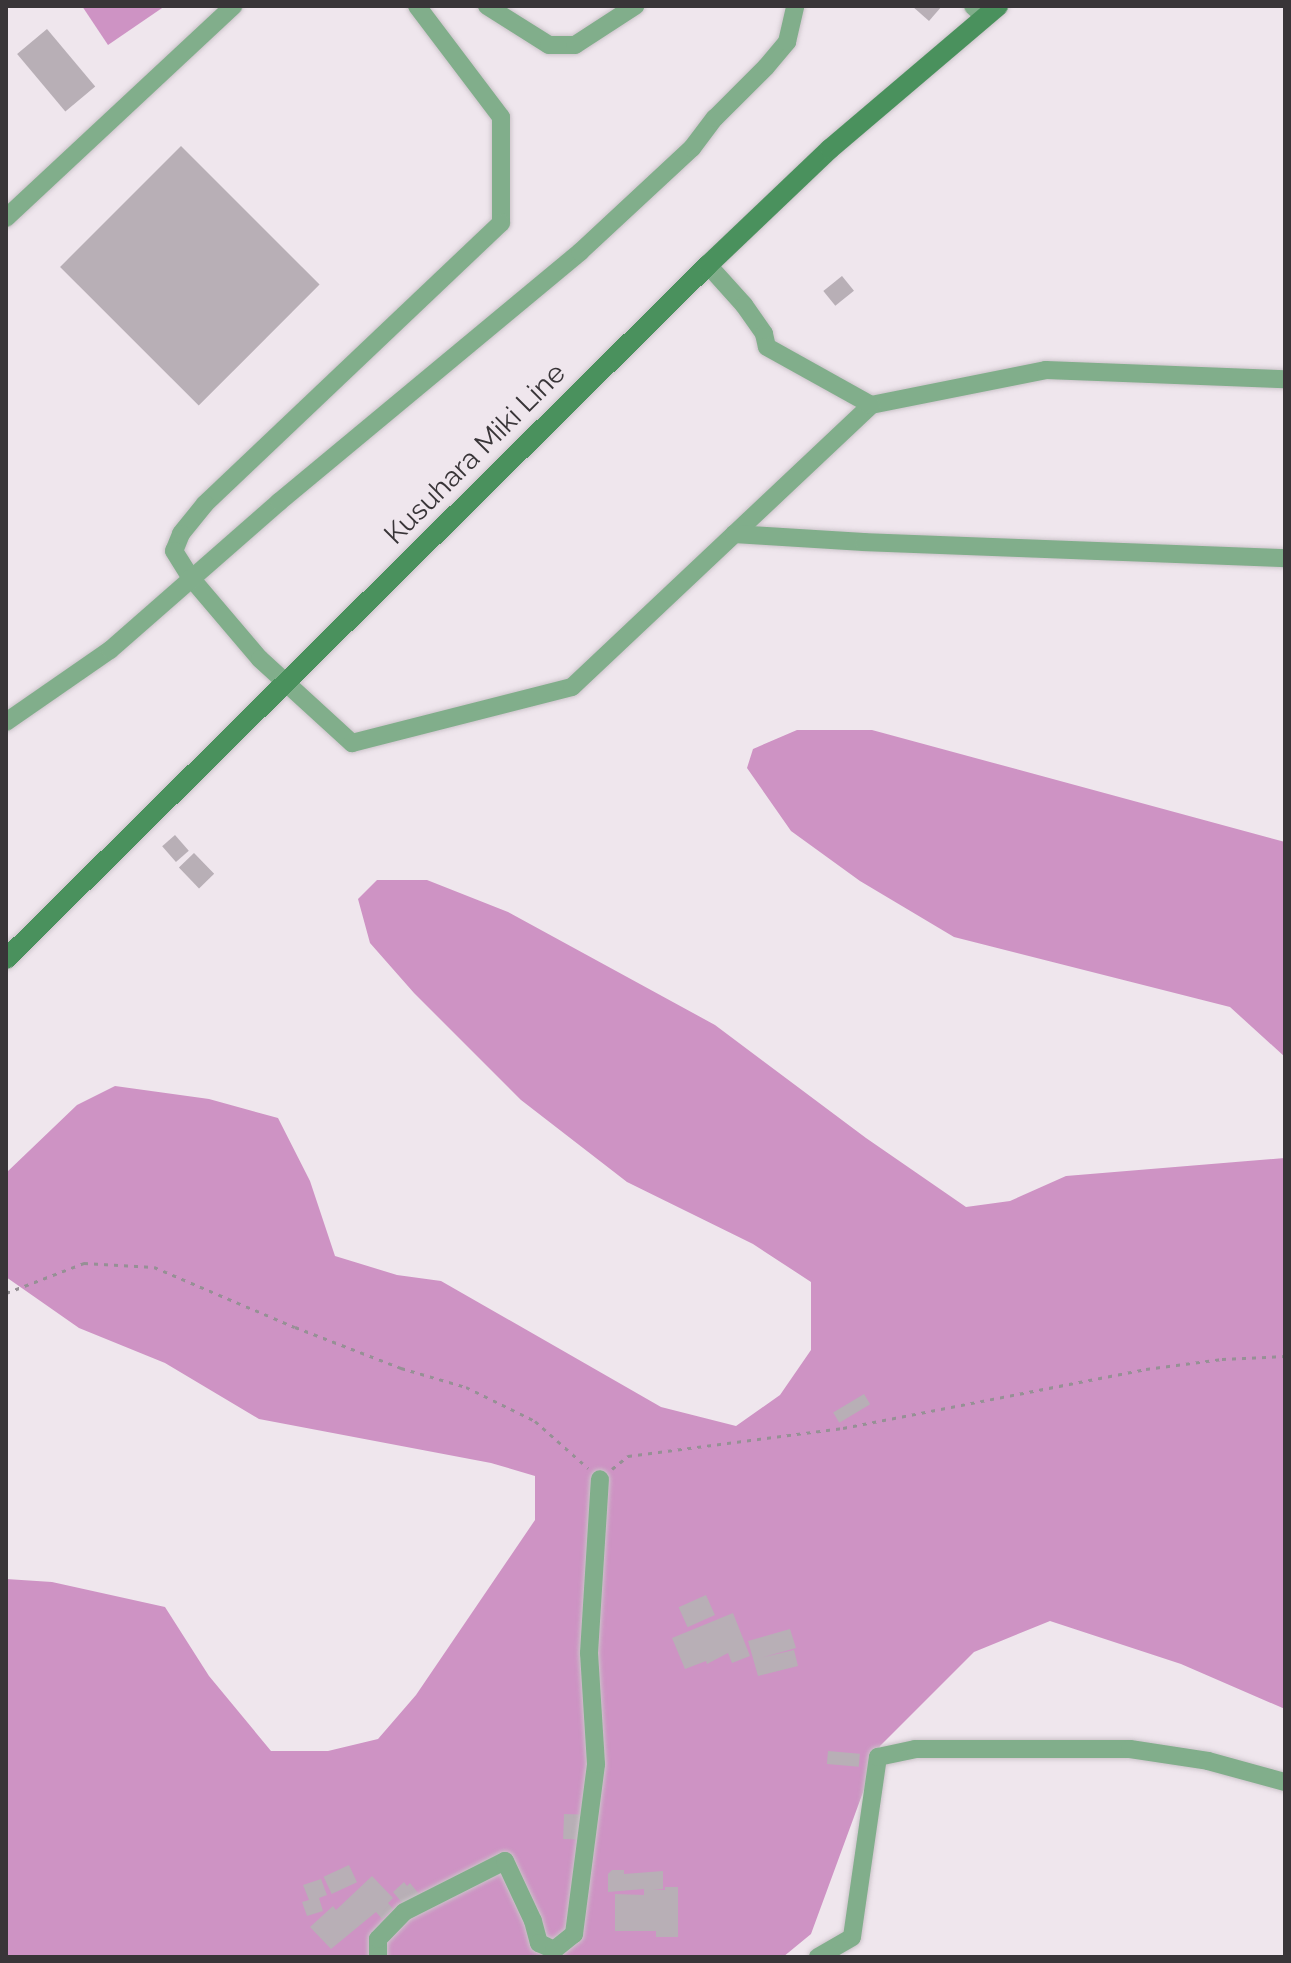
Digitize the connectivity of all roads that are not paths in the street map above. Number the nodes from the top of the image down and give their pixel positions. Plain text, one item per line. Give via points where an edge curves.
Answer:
1 (233, 6) edge
2 (417, 6) edge
3 (487, 6) edge
4 (635, 6) edge
5 (795, 6) edge
6 (985, 10) edge
7 (6, 218) edge
8 (708, 265) junction
9 (1285, 379) edge
10 (871, 405) junction
11 (734, 534) junction
12 (1285, 558) edge
13 (191, 578) junction
14 (285, 682) junction
15 (6, 722) edge
16 (6, 959) edge
17 (600, 1479) road end
18 (1285, 1782) edge
19 (378, 1957) edge
20 (818, 1957) edge

1 - 7 street
2 - 13 street via 501,117 501,223 205,504 174,551
3 - 4 street via 549,45 575,45
5 - 13 street via 787,42 692,148 580,252
6 - 8 main road, Kusuhara Miki Line
8 - 10 street via 744,305 767,347
8 - 14 main road, Kusuhara Miki Line
9 - 10 street via 1046,370
10 - 11 street
11 - 12 street
11 - 14 street via 572,687 352,743
13 - 14 street
13 - 15 street via 110,650
14 - 16 main road, Kusuhara Miki Line
17 - 19 street via 589,1653 596,1764 574,1934 554,1950 539,1943 505,1861 397,1918 378,1939
18 - 20 street via 1208,1761 1130,1749 915,1749 878,1757 852,1937

